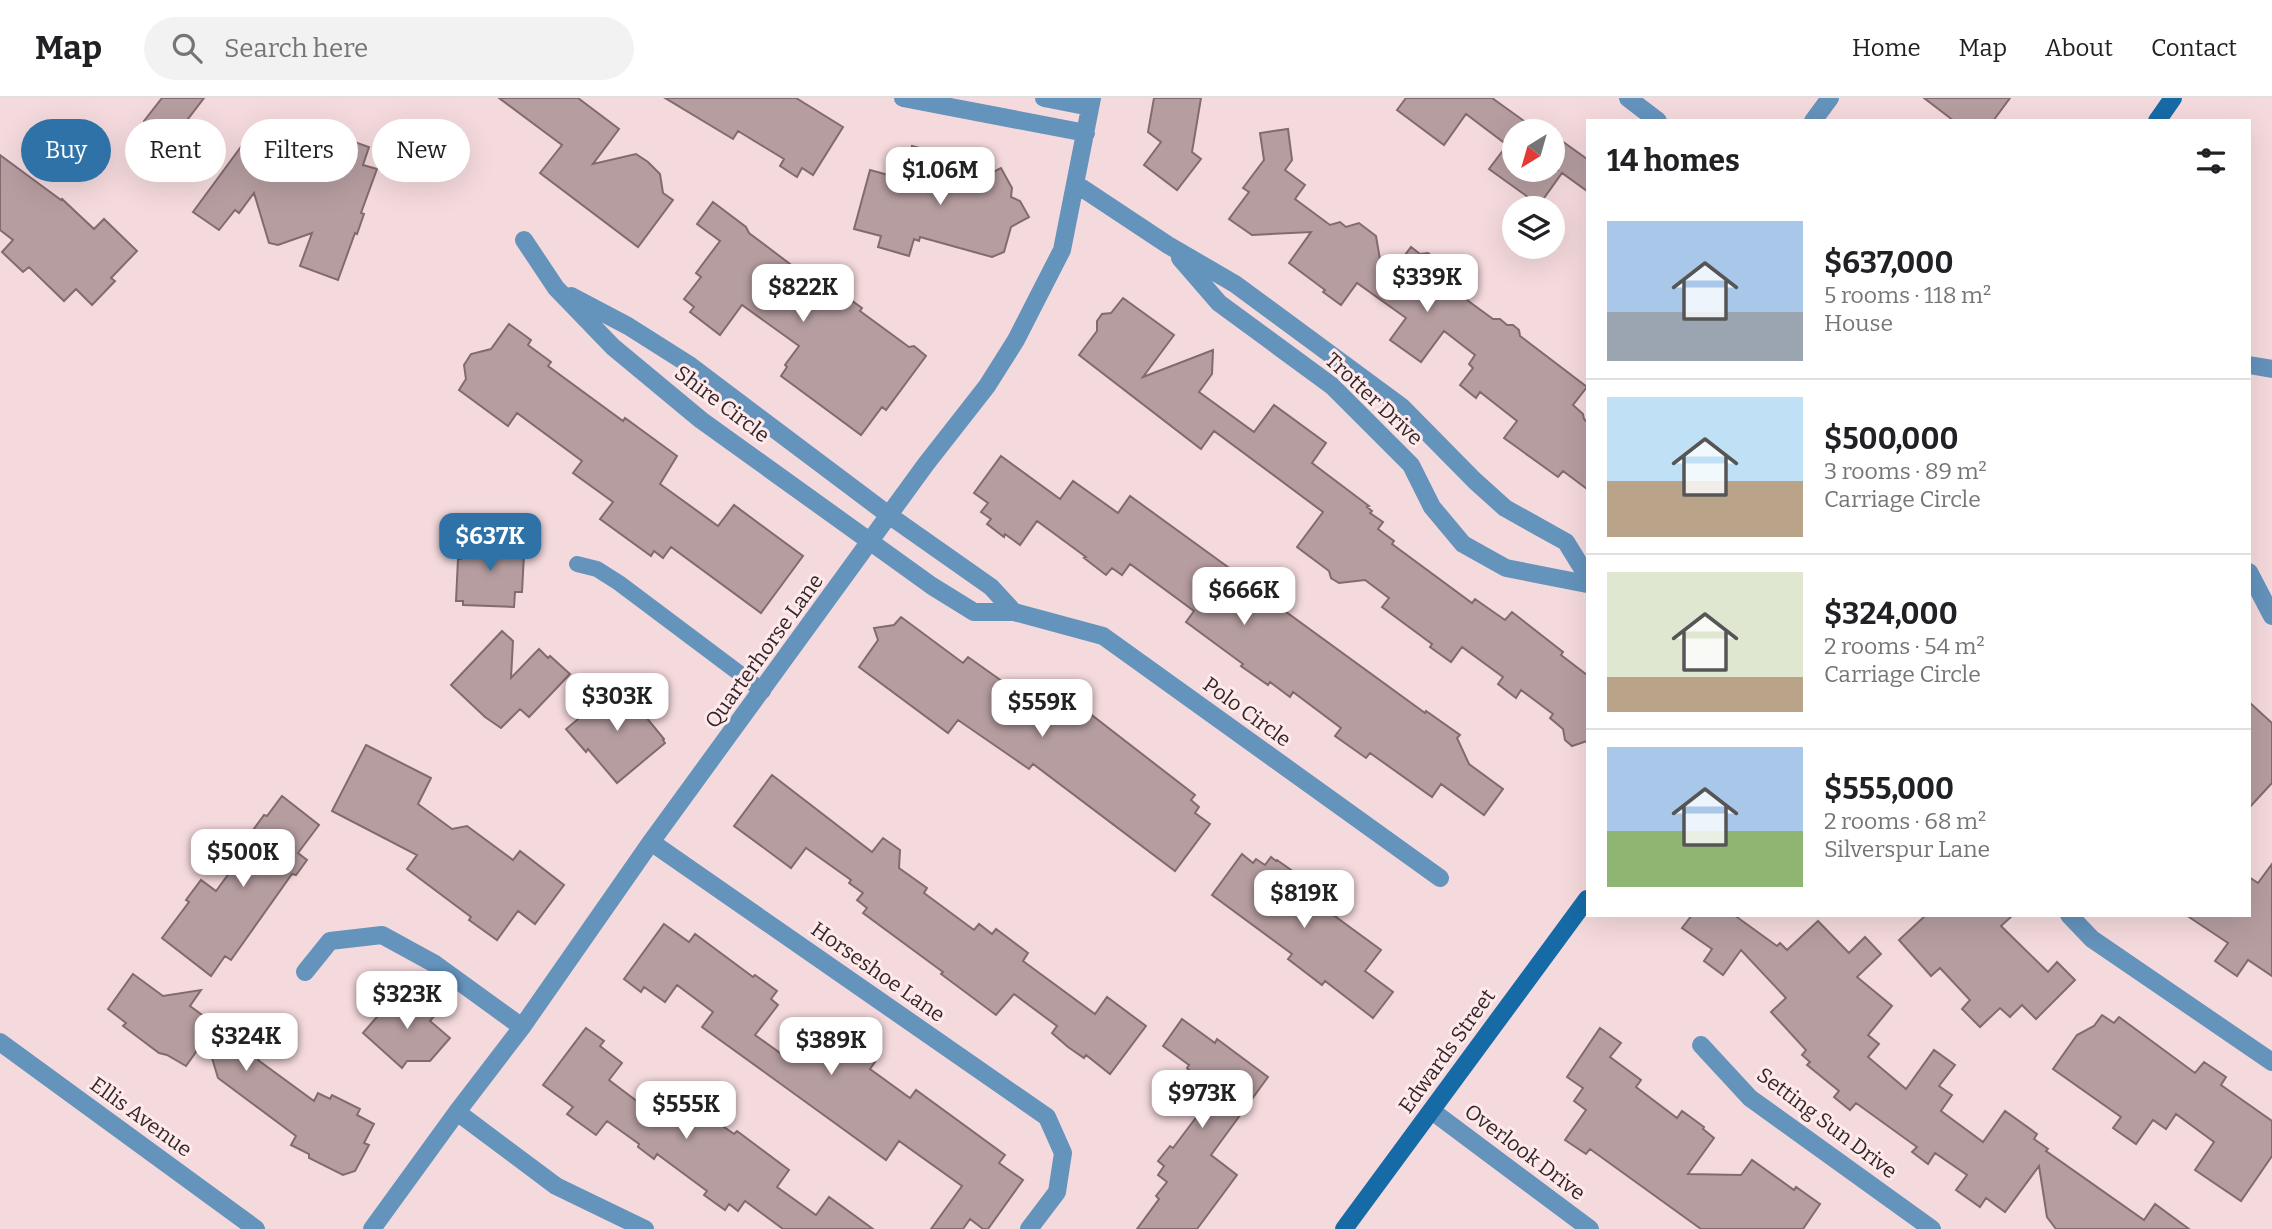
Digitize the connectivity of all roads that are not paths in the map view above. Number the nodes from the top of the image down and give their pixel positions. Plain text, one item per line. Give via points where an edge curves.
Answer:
1 (902, 98) edge
2 (1044, 98) edge
3 (1628, 98) edge
4 (1830, 98) edge
5 (2173, 98) edge
6 (1091, 102) edge
7 (1655, 119) edge
8 (1814, 119) edge
9 (2158, 119) edge
10 (1086, 133) junction
11 (1076, 184) junction
12 (524, 240) dead end
13 (1168, 245) junction
14 (556, 288) junction
15 (2251, 365) edge
16 (2272, 369) edge
17 (890, 516) junction
18 (872, 541) junction
19 (577, 564) dead end
20 (1586, 574) edge
21 (2251, 576) edge
22 (1586, 584) edge
23 (1014, 612) junction
24 (2272, 616) edge
25 (763, 691) junction
26 (651, 842) junction
27 (1440, 878) dead end
28 (1586, 900) edge
29 (2071, 917) edge
30 (305, 972) dead end
31 (522, 1027) junction
32 (0, 1042) edge
33 (1701, 1045) dead end
34 (2272, 1062) edge
35 (1432, 1111) junction
36 (457, 1112) junction
37 (1926, 1227) edge
38 (1586, 1228) edge
39 (256, 1229) edge
40 (372, 1229) edge
41 (645, 1229) edge
42 (1029, 1229) edge
43 (1344, 1229) edge

1 - 10 street
2 - 6 street
3 - 7 street
4 - 8 street
5 - 9 main road
6 - 10 street, Quarterhorse Lane
10 - 11 street, Quarterhorse Lane
11 - 13 street, Trotter Drive
11 - 17 street, Quarterhorse Lane via 1062,250 1016,340
12 - 14 street, Shire Circle
13 - 20 street, Trotter Drive via 1235,284 1402,407 1505,508 1566,542
13 - 22 street, Trotter Drive via 1219,303 1332,386 1411,465 1432,507 1463,544 1506,568
14 - 17 street, Shire Circle via 688,364
14 - 18 street, Shire Circle via 613,347 701,419
15 - 16 street
17 - 18 street, Quarterhorse Lane
17 - 23 street via 991,587
18 - 23 street, Polo Circle via 974,612
18 - 25 street, Quarterhorse Lane
19 - 25 lane via 597,569 619,583
21 - 24 street
23 - 27 street, Polo Circle via 1103,636
25 - 26 street, Quarterhorse Lane
26 - 31 street, Quarterhorse Lane
26 - 42 street, Horseshoe Lane via 1047,1117 1063,1153 1057,1192
28 - 35 main road, Edwards Street
29 - 34 street via 2092,939
30 - 31 street via 330,941 382,935 435,964
31 - 36 street, Quarterhorse Lane
32 - 39 street, Ellis Avenue
33 - 37 street, Setting Sun Drive via 1750,1098
35 - 38 street, Overlook Drive
35 - 43 main road, Edwards Street
36 - 40 street, Quarterhorse Lane
36 - 41 street via 556,1185

